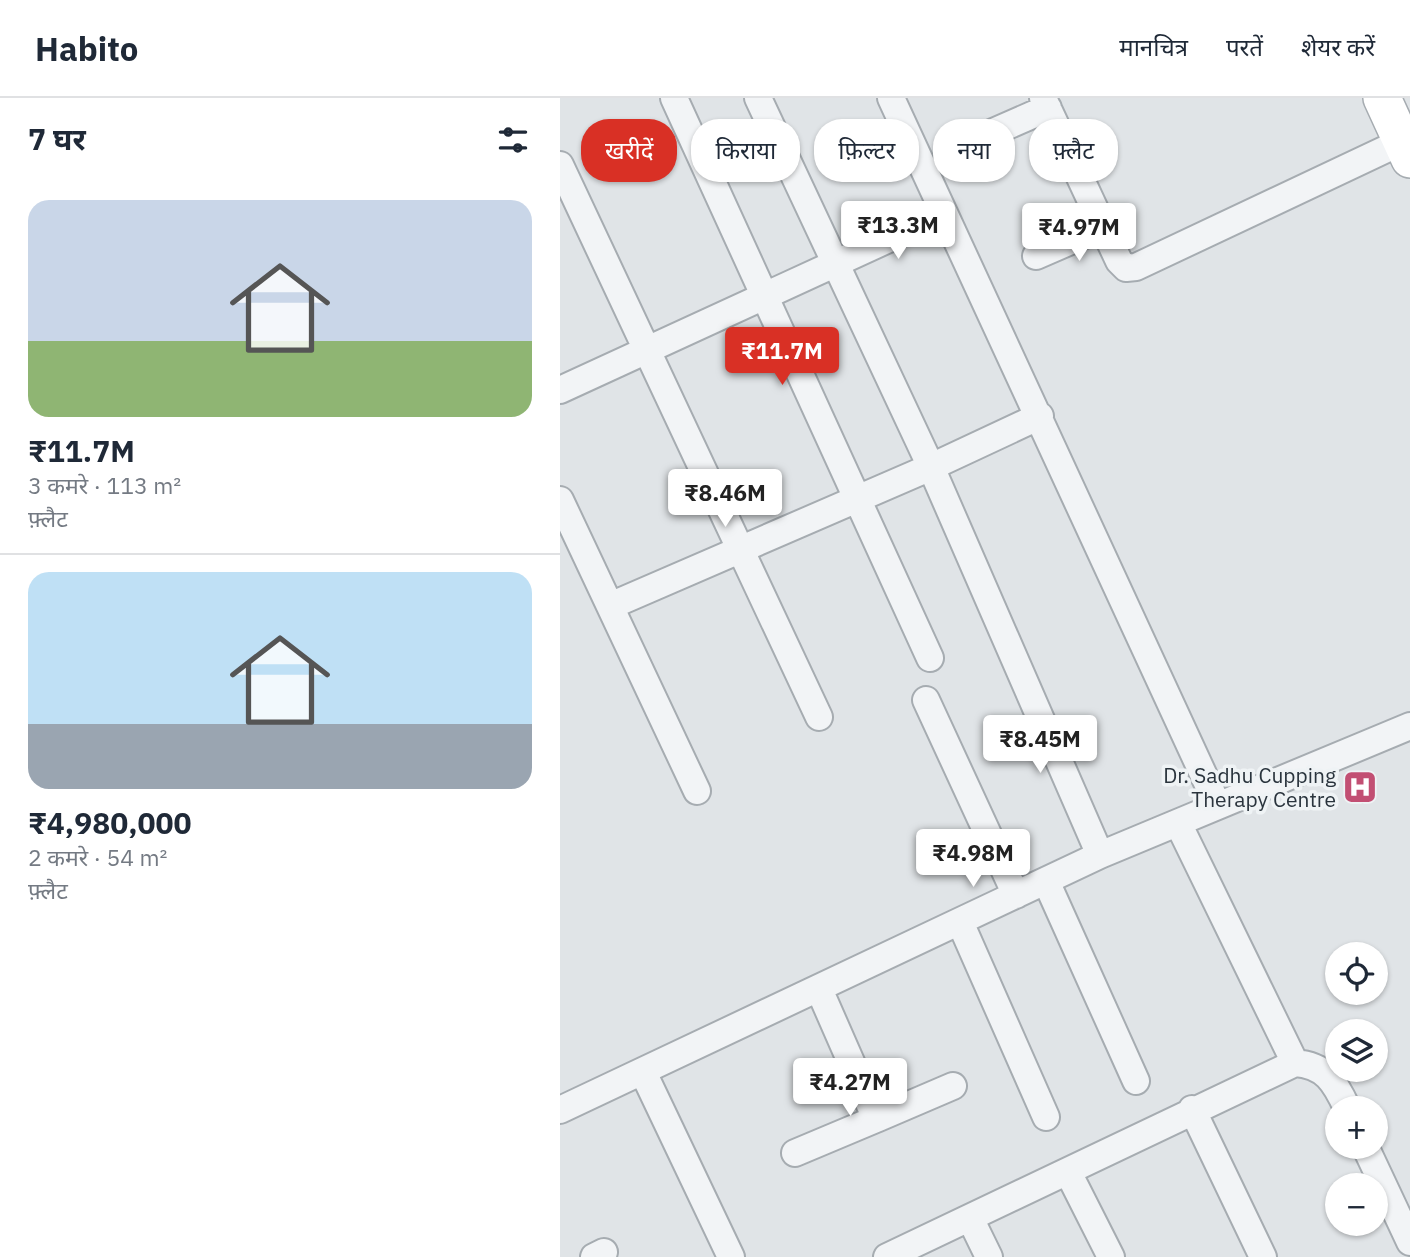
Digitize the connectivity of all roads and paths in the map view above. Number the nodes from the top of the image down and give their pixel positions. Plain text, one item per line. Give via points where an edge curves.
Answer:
1 (674, 98) edge
2 (758, 98) edge
3 (891, 98) edge
4 (1382, 98) edge
5 (1408, 98) edge
6 (1046, 103) edge
7 (1410, 105) edge
8 (1015, 119) edge
9 (1406, 151) edge
10 (560, 165) edge
11 (943, 214) junction
12 (1103, 227) junction
13 (1036, 256) dead end
14 (833, 265) junction
15 (766, 297) junction
16 (649, 349) junction
17 (560, 390) edge
18 (1040, 416) junction
19 (931, 467) junction
20 (859, 498) junction
21 (560, 500) edge
22 (741, 548) junction
23 (610, 606) junction
24 (930, 657) dead end
25 (926, 701) dead end
26 (818, 717) dead end
27 (1410, 726) edge
28 (697, 791) dead end
29 (1217, 804) junction
30 (1178, 822) junction
31 (1100, 855) junction
32 (1046, 881) junction
33 (1016, 895) junction
34 (960, 922) junction
35 (819, 989) junction
36 (1294, 1063) junction
37 (643, 1072) junction
38 (1136, 1080) dead end
39 (953, 1086) dead end
40 (1340, 1096) edge
41 (1192, 1109) junction
42 (560, 1110) edge
43 (1046, 1117) dead end
44 (876, 1119) junction
45 (795, 1153) dead end
46 (1371, 1159) edge
47 (1068, 1172) junction
48 (970, 1218) junction
49 (1410, 1242) edge
50 (731, 1257) edge
51 (887, 1257) edge
52 (989, 1257) edge
53 (1111, 1257) edge
54 (1263, 1257) edge

1 - 15 street
2 - 14 street
3 - 11 street
4 - 9 main road
5 - 7 main road
6 - 8 street
6 - 12 street
9 - 12 street via 1136,267 1126,268 1119,261
10 - 16 street
11 - 14 street
11 - 18 street
12 - 13 street
14 - 15 street
14 - 19 street
15 - 16 street
15 - 20 street
16 - 17 street
16 - 22 street
18 - 19 street
18 - 29 street
19 - 20 street
19 - 31 street
20 - 22 street
20 - 24 street
21 - 23 street
22 - 23 street
22 - 26 street
23 - 28 street
25 - 33 street
27 - 29 street
29 - 30 street
30 - 31 street
30 - 36 street
31 - 32 street
32 - 33 street
32 - 38 street
33 - 34 street
34 - 35 street
34 - 43 street
35 - 37 street
35 - 44 street
36 - 40 street via 1327,1072
36 - 41 street
37 - 42 street
37 - 50 street
39 - 44 street
41 - 47 street
41 - 54 street
44 - 45 street
46 - 49 street
47 - 48 street
47 - 53 street
48 - 51 street
48 - 52 street

